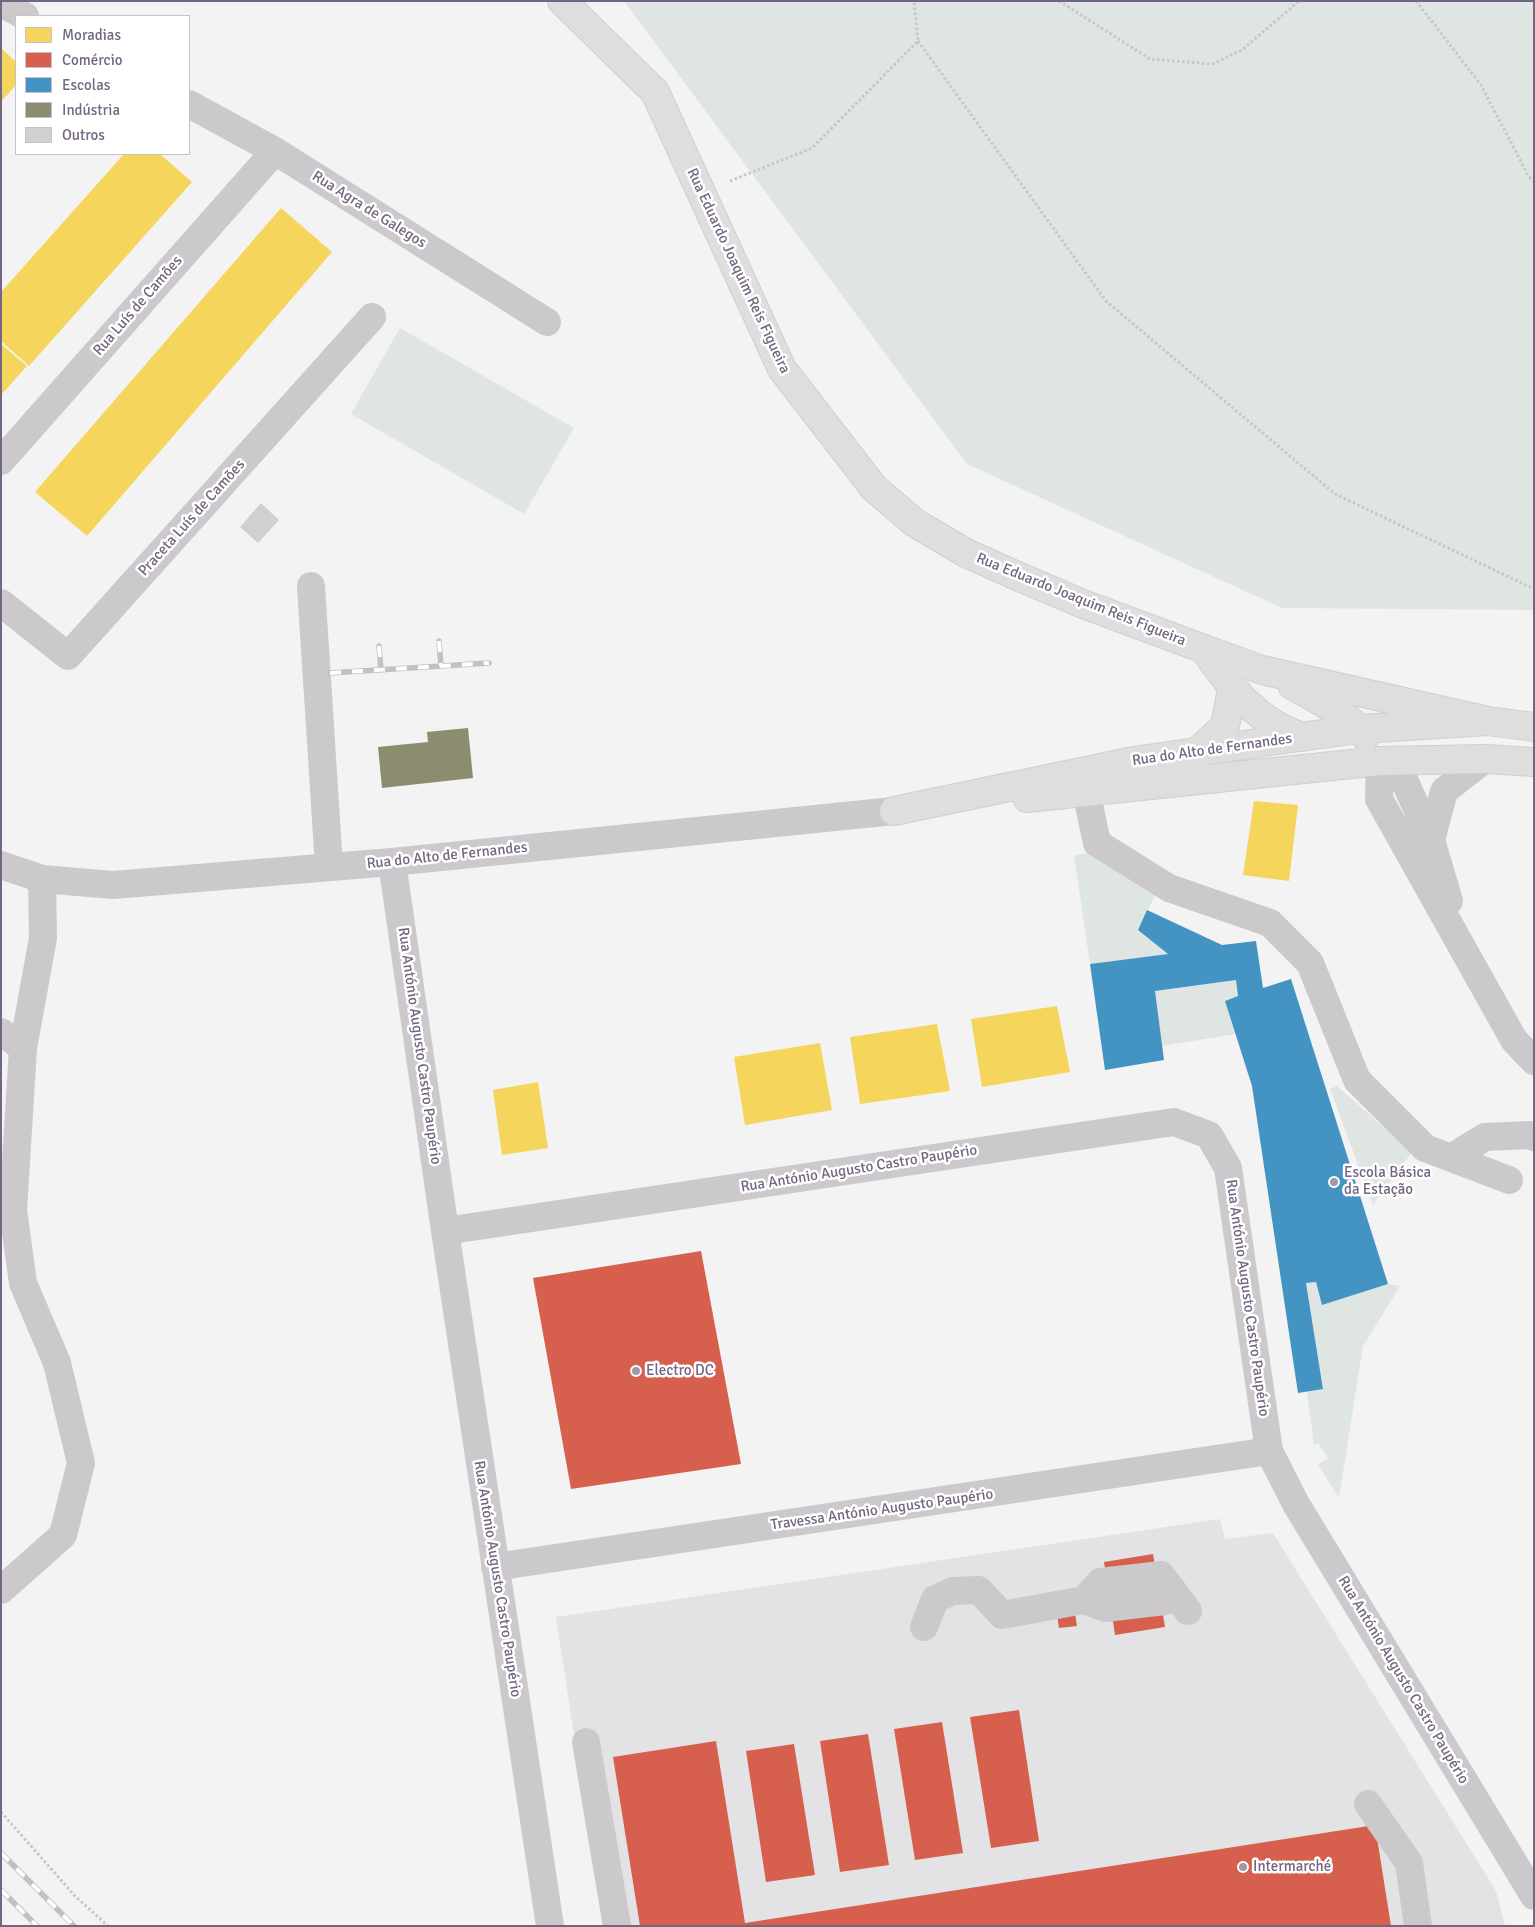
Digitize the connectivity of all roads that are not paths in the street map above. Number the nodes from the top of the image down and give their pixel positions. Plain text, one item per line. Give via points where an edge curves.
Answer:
1 (562, 1) edge
2 (1, 3) edge
3 (23, 15) edge
4 (190, 105) edge
5 (275, 151) junction
6 (372, 317) dead end
7 (547, 322) dead end
8 (1, 461) edge
9 (310, 586) dead end
10 (1, 603) edge
11 (1204, 650) junction
12 (1262, 670) junction
13 (1232, 689) junction
14 (1488, 722) junction
15 (1534, 727) edge
16 (1360, 729) junction
17 (1299, 737) junction
18 (1197, 752) junction
19 (1485, 759) junction
20 (1380, 761) junction
21 (1534, 762) edge
22 (1084, 782) junction
23 (894, 811) joint
24 (1430, 840) junction
25 (392, 862) junction
26 (1, 865) edge
27 (329, 867) junction
28 (42, 879) junction
29 (1465, 952) junction
30 (1, 1032) edge
31 (23, 1048) junction
32 (1534, 1061) edge
33 (1534, 1137) edge
34 (1451, 1158) junction
35 (1509, 1180) dead end
36 (445, 1231) junction
37 (1269, 1451) junction
38 (495, 1568) junction
39 (5, 1580) edge
40 (1188, 1611) dead end
41 (924, 1627) dead end
42 (586, 1742) dead end
43 (1368, 1804) dead end
44 (1534, 1896) edge
45 (550, 1926) edge
46 (617, 1926) edge
47 (1418, 1926) edge

1 - 11 main road, Rua Eduardo Joaquim Reis Figueira via 655,92 782,369 874,488 915,523 966,553 1083,604
2 - 3 street
4 - 5 street, Rua Agra de Galegos
5 - 7 street, Rua Agra de Galegos
5 - 8 street, Rua Luís de Camões
6 - 10 street, Praceta Luís de Camões via 68,656
9 - 27 street
11 - 12 main road, Rua Eduardo Joaquim Reis Figueira
11 - 13 main road
12 - 14 main road
12 - 16 main road via 1321,701
13 - 17 main road via 1264,719
13 - 18 main road via 1225,726
14 - 15 main road, Rua do Alto de Fernandes
14 - 16 main road, Rua do Alto de Fernandes
16 - 17 main road, Rua do Alto de Fernandes
16 - 20 main road
17 - 18 main road, Rua do Alto de Fernandes
17 - 20 main road
18 - 22 main road, Rua do Alto de Fernandes via 1134,761
19 - 20 main road, Rua do Alto de Fernandes
19 - 21 main road, Rua do Alto de Fernandes
19 - 24 street via 1444,791
20 - 22 main road, Rua do Alto de Fernandes
20 - 24 street via 1405,782
20 - 29 street via 1379,799
22 - 23 main road, Rua do Alto de Fernandes
22 - 34 street via 1097,843 1168,888 1270,923 1310,963 1357,1080 1426,1148
23 - 25 street, Rua do Alto de Fernandes
24 - 29 street
25 - 27 street, Rua do Alto de Fernandes
25 - 36 street, Rua António Augusto Castro Paupério
26 - 28 street, Rua do Alto de Fernandes
27 - 28 street, Rua do Alto de Fernandes via 113,884
28 - 31 street via 43,938
29 - 32 street via 1514,1040
30 - 31 street
31 - 39 street via 13,1210 19,1255 23,1283 58,1363 81,1463 63,1535
33 - 34 street via 1485,1137
34 - 35 street
36 - 37 street, Rua António Augusto Castro Paupério via 1174,1122 1209,1135 1228,1168
36 - 38 street, Rua António Augusto Castro Paupério
37 - 38 street, Travessa António Augusto Paupério
37 - 44 street, Rua António Augusto Castro Paupério via 1296,1504
38 - 45 street, Rua António Augusto Castro Paupério
40 - 41 street via 1161,1575 1100,1582 1084,1600 1002,1615 979,1590 953,1592 935,1599
42 - 46 street
43 - 47 street via 1409,1863

